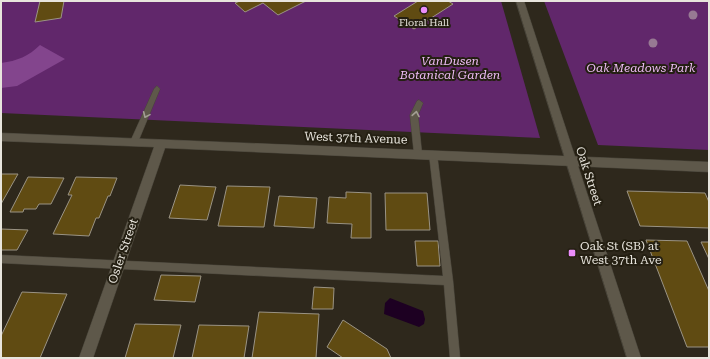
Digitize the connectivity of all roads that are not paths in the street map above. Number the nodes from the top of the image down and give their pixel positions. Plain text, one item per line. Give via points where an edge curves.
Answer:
1 (520, 1) edge
2 (158, 89) dead end
3 (419, 103) dead end
4 (1, 137) edge
5 (134, 142) junction
6 (161, 143) junction
7 (418, 154) junction
8 (433, 154) junction
9 (571, 160) junction
10 (708, 169) edge
11 (1, 259) edge
12 (118, 265) junction
13 (448, 281) junction
14 (86, 358) edge
15 (455, 358) edge
16 (634, 358) edge

1 - 9 street, Oak Street
2 -> 5 lane
7 -> 3 lane via 414,115
4 - 5 street, West 37th Avenue
5 - 6 street, West 37th Avenue
6 - 7 street, West 37th Avenue
6 - 12 street, Osler Street
7 - 8 street, West 37th Avenue
8 - 9 street, West 37th Avenue
8 - 13 lane
9 - 10 street, West 37th Avenue
9 - 16 street, Oak Street
11 - 12 lane
12 - 13 lane
12 - 14 street, Osler Street
13 - 15 lane

